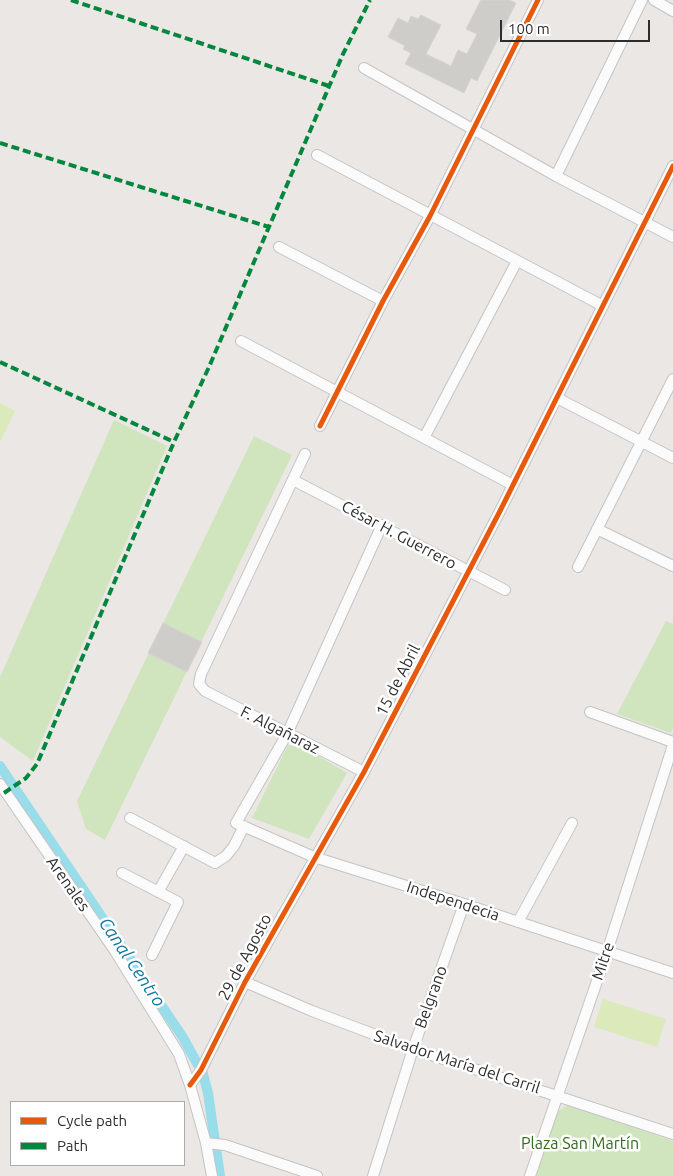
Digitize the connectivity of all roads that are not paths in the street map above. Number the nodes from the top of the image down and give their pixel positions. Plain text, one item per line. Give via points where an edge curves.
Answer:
1 (538, 0) edge
2 (642, 0) edge
3 (654, 0) edge
4 (673, 11) edge
5 (364, 68) dead end
6 (473, 129) junction
7 (318, 155) dead end
8 (673, 166) edge
9 (556, 176) junction
10 (430, 216) junction
11 (644, 222) junction
12 (673, 237) edge
13 (279, 247) dead end
14 (517, 261) junction
15 (383, 300) junction
16 (603, 306) junction
17 (241, 340) dead end
18 (673, 379) edge
19 (338, 392) junction
20 (557, 398) junction
21 (320, 426) dead end
22 (424, 438) junction
23 (641, 442) junction
24 (306, 454) dead end
25 (673, 458) edge
26 (293, 480) junction
27 (513, 485) junction
28 (382, 525) junction
29 (597, 529) junction
30 (673, 566) edge
31 (578, 567) dead end
32 (468, 571) junction
33 (505, 590) dead end
34 (590, 712) dead end
35 (287, 734) junction
36 (673, 742) edge
37 (673, 745) edge
38 (364, 772) junction
39 (0, 784) edge
40 (130, 818) dead end
41 (572, 823) dead end
42 (240, 825) junction
43 (184, 846) junction
44 (314, 857) junction
45 (122, 873) dead end
46 (158, 892) junction
47 (464, 904) junction
48 (518, 922) junction
49 (607, 952) junction
50 (152, 955) dead end
51 (673, 973) edge
52 (245, 982) junction
53 (413, 1049) junction
54 (190, 1085) junction
55 (556, 1094) junction
56 (673, 1134) edge
57 (210, 1144) junction
58 (212, 1176) edge
59 (317, 1176) edge
60 (373, 1176) edge
61 (530, 1176) edge

1 - 6 street
2 - 9 street
3 - 4 street
5 - 6 street
6 - 9 street
6 - 10 street
7 - 10 street
8 - 11 street, 15 de Abril
9 - 11 street
10 - 14 street
10 - 15 street
11 - 12 street
11 - 16 street, 15 de Abril
13 - 15 street
14 - 16 street
14 - 22 street
15 - 19 street
16 - 20 street, 15 de Abril
17 - 19 street
18 - 23 street
19 - 21 street
19 - 22 street
20 - 23 street
20 - 27 street, 15 de Abril
22 - 27 street
23 - 25 street
23 - 29 street
24 - 26 street
26 - 28 street, César H. Guerrero
26 - 35 street, F. Algañaraz via 199,684 205,691
27 - 32 street, 15 de Abril
28 - 32 street, César H. Guerrero
28 - 35 street
29 - 30 street
29 - 31 street
32 - 33 street, César H. Guerrero
32 - 38 street, 15 de Abril
34 - 36 street
35 - 38 street, F. Algañaraz
35 - 42 street
37 - 49 street, Mitre
38 - 44 street, 15 de Abril
39 - 54 street, Arenales via 115,951 178,1054
40 - 43 street
41 - 48 street
42 - 43 street via 234,846 215,863
42 - 44 street, Independecia
43 - 46 street
44 - 47 street, Independecia
44 - 52 street, 29 de Agosto
45 - 46 street
46 - 50 street via 178,902
47 - 48 street, Independecia
47 - 53 street, Belgrano
48 - 49 street, Independecia
49 - 51 street, Independecia
49 - 55 street, Mitre
52 - 53 street, Salvador María del Carril
52 - 54 street, 29 de Agosto via 200,1072
53 - 55 street, Salvador María del Carril
53 - 60 street, Belgrano
54 - 57 street, Arenales
55 - 56 street, Salvador María del Carril
55 - 61 street, Mitre
57 - 58 street, Arenales
57 - 59 street via 225,1145

